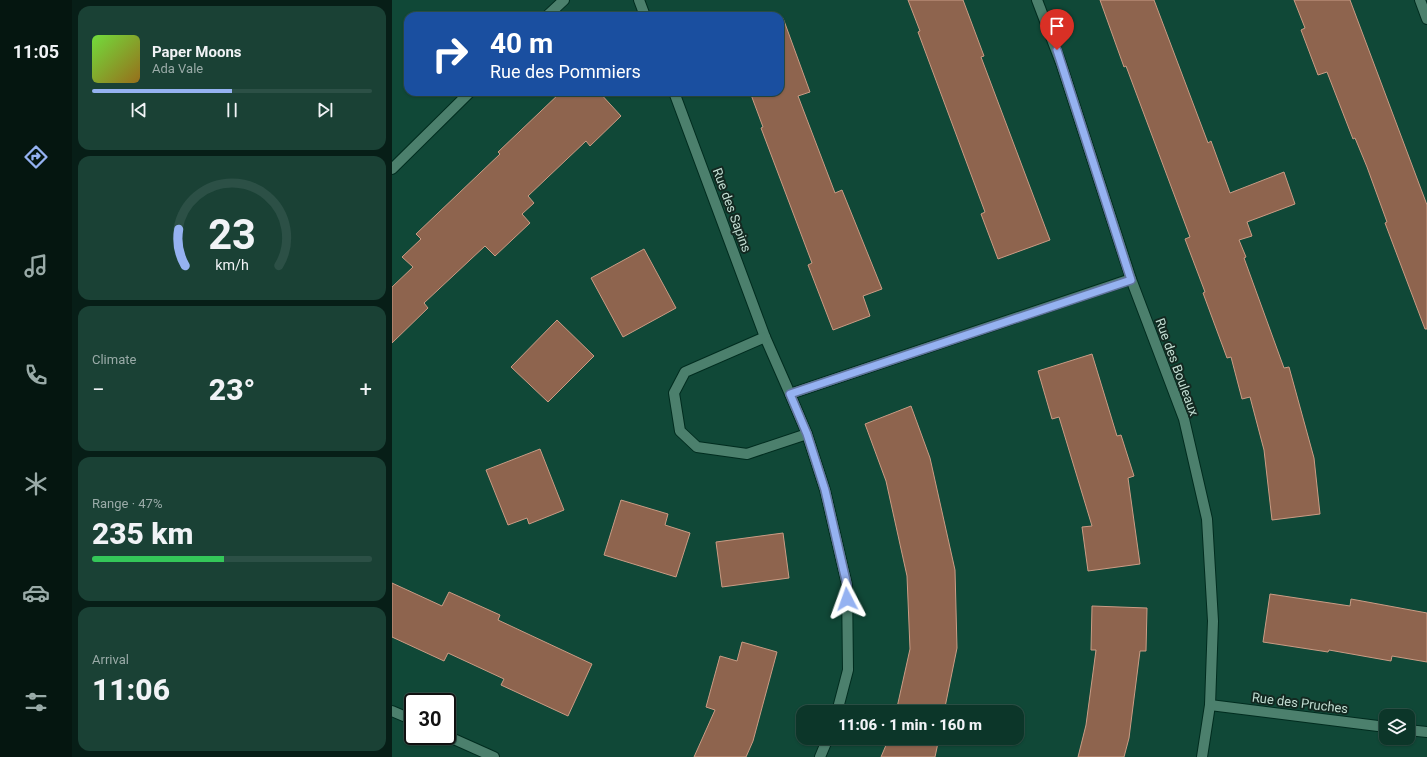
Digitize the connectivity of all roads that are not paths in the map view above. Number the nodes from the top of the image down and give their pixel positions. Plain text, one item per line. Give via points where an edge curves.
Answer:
1 (564, 0) edge
2 (640, 0) edge
3 (1037, 0) edge
4 (1420, 0) edge
5 (551, 12) edge
6 (644, 12) edge
7 (1427, 19) edge
8 (466, 96) edge
9 (675, 96) edge
10 (392, 169) edge
11 (1131, 280) junction
12 (765, 337) junction
13 (790, 394) junction
14 (807, 434) junction
15 (839, 705) edge
16 (1210, 705) junction
17 (392, 711) edge
18 (404, 716) edge
19 (1379, 726) edge
20 (1415, 731) edge
21 (1427, 732) edge
22 (456, 740) edge
23 (825, 745) edge
24 (494, 757) edge
25 (820, 757) edge
26 (1202, 757) edge

1 - 5 street
2 - 6 street
3 - 11 street, Rue des Bouleaux via 1061,63
4 - 7 street
8 - 10 street
9 - 12 street, Rue des Sapins
11 - 13 street
11 - 16 street, Rue des Bouleaux via 1184,419 1207,520 1213,621
12 - 13 street, Rue des Sapins
12 - 14 street via 685,372 674,393 680,431 697,447 747,454
13 - 14 street, Rue des Sapins
14 - 15 street, Rue des Sapins via 825,490 847,585 848,670
16 - 19 street, Rue des Pruches
16 - 26 street, Rue des Bouleaux
17 - 18 street
20 - 21 street
22 - 24 street
23 - 25 street

